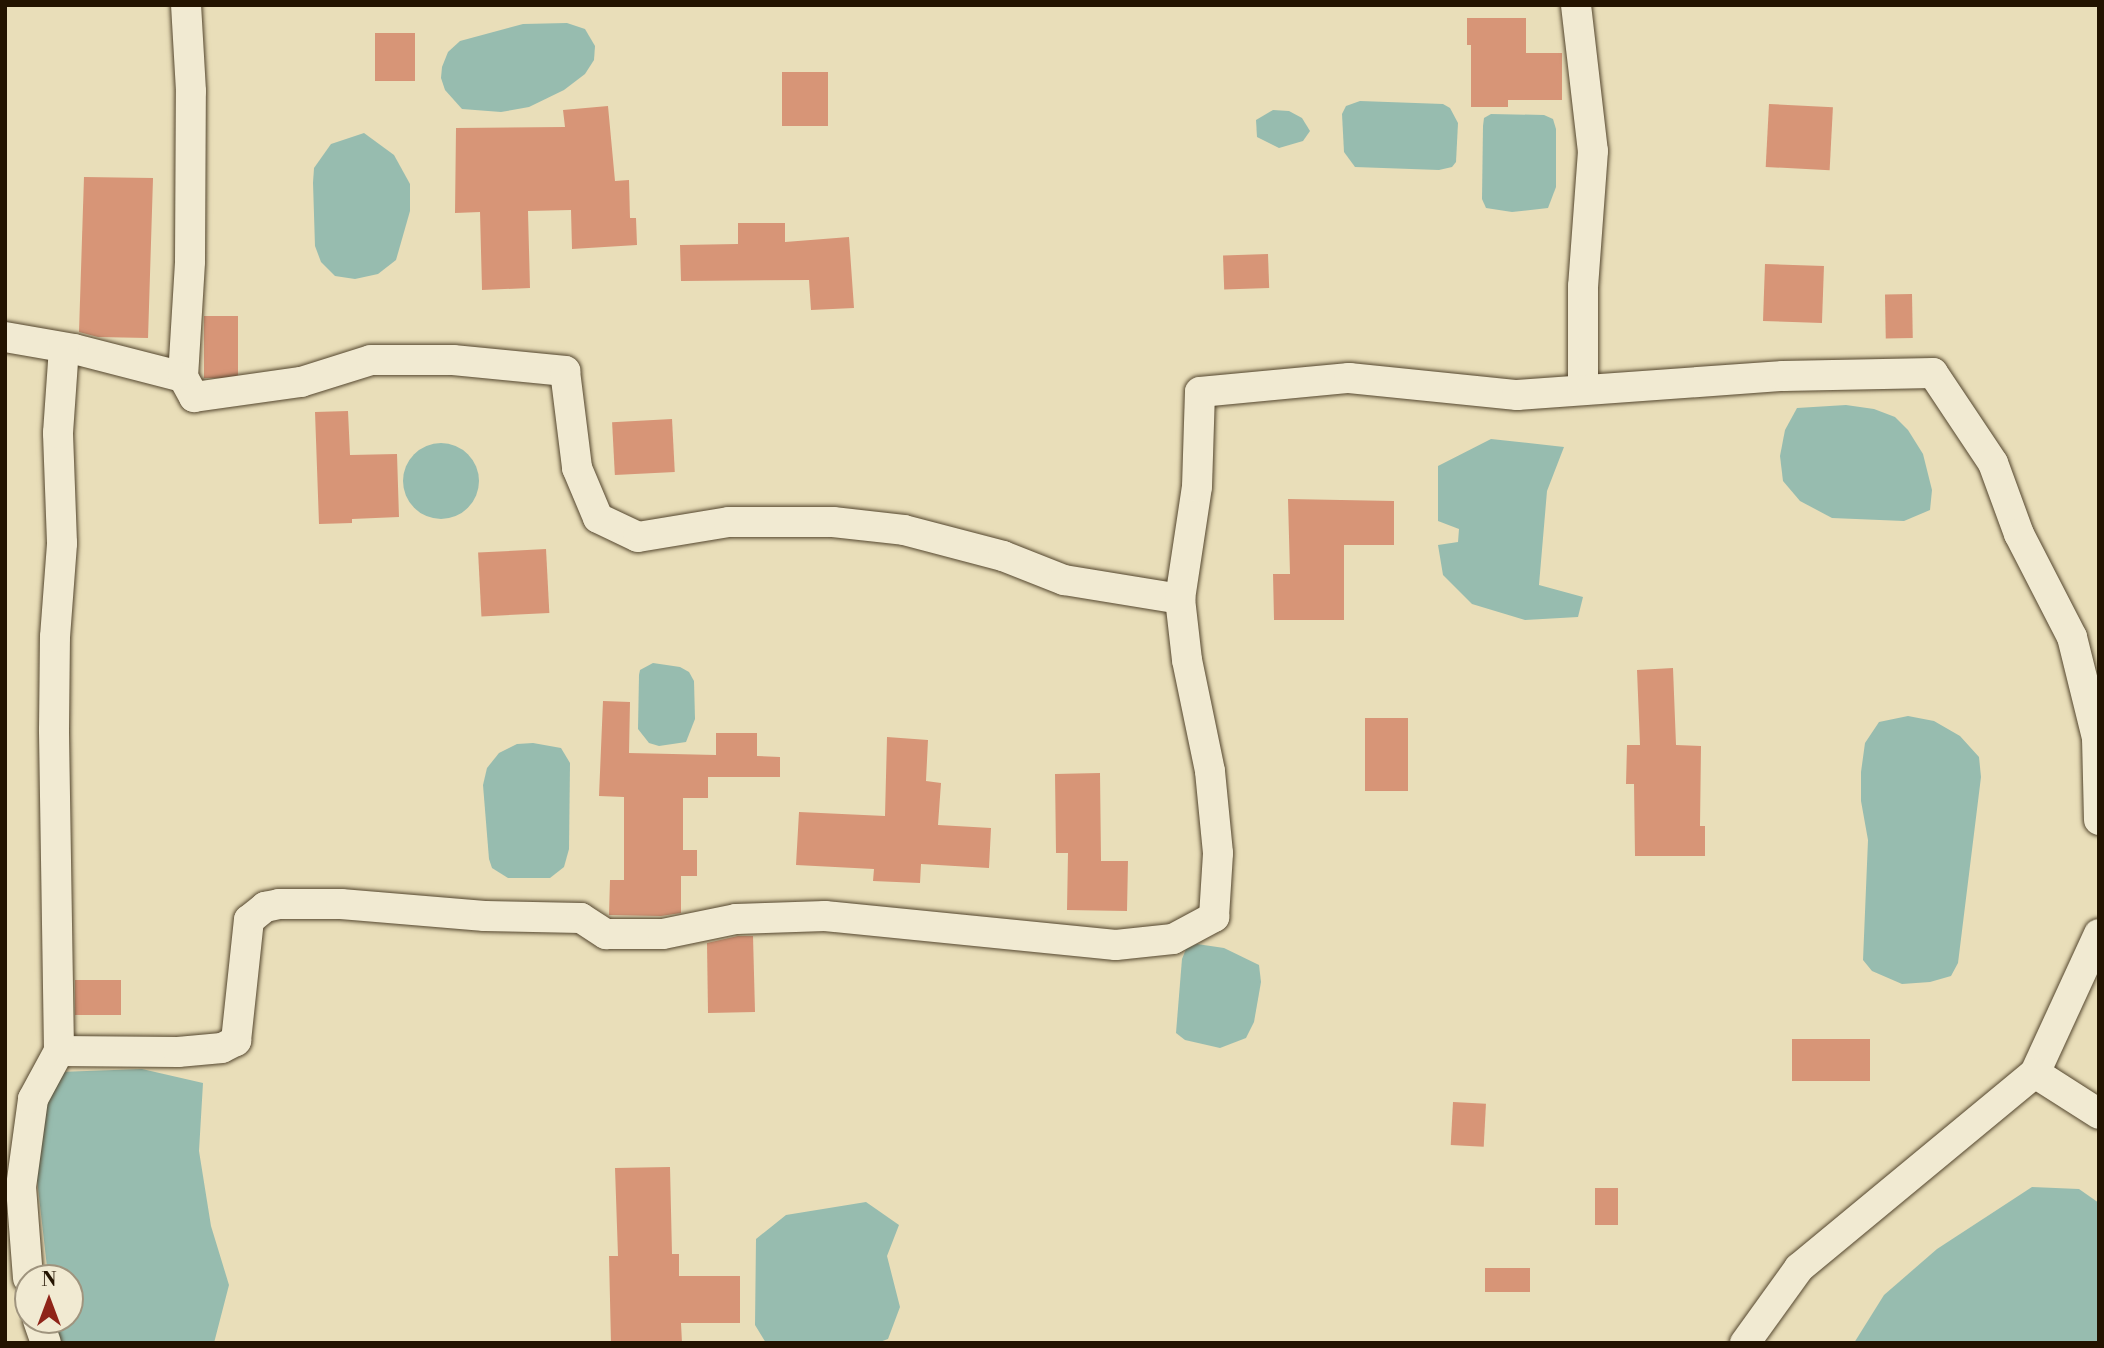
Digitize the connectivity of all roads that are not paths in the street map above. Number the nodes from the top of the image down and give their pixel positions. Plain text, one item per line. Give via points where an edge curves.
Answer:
1 (186, 5) edge
2 (1576, 5) edge
3 (5, 337) edge
4 (64, 348) junction
5 (183, 377) junction
6 (1583, 389) junction
7 (1180, 599) junction
8 (2099, 821) edge
9 (2099, 934) edge
10 (59, 1051) junction
11 (2035, 1073) junction
12 (2099, 1114) edge
13 (27, 1264) edge
14 (1745, 1343) edge

1 - 5 street via 191,91 190,261
2 - 6 street via 1593,151 1583,286
3 - 4 street
4 - 5 street
4 - 10 street via 58,433 62,542 54,730
5 - 7 street via 194,397 301,382 371,360 453,360 565,371 577,468 598,518 638,537 729,522 833,522 892,528 1003,556 1064,580
6 - 7 street via 1517,395 1349,378 1200,392 1197,487
6 - 8 street via 1783,376 1933,373 1993,463 2019,534 2072,637 2097,738
7 - 10 street via 1186,660 1210,771 1218,853 1213,917 1173,939 1116,945 825,916 736,919 663,934 606,934 581,918 279,904 265,907 249,920 236,1041 222,1048 178,1052
9 - 11 street
10 - 13 street via 33,1100 21,1187
11 - 12 street
11 - 14 street via 1799,1268

